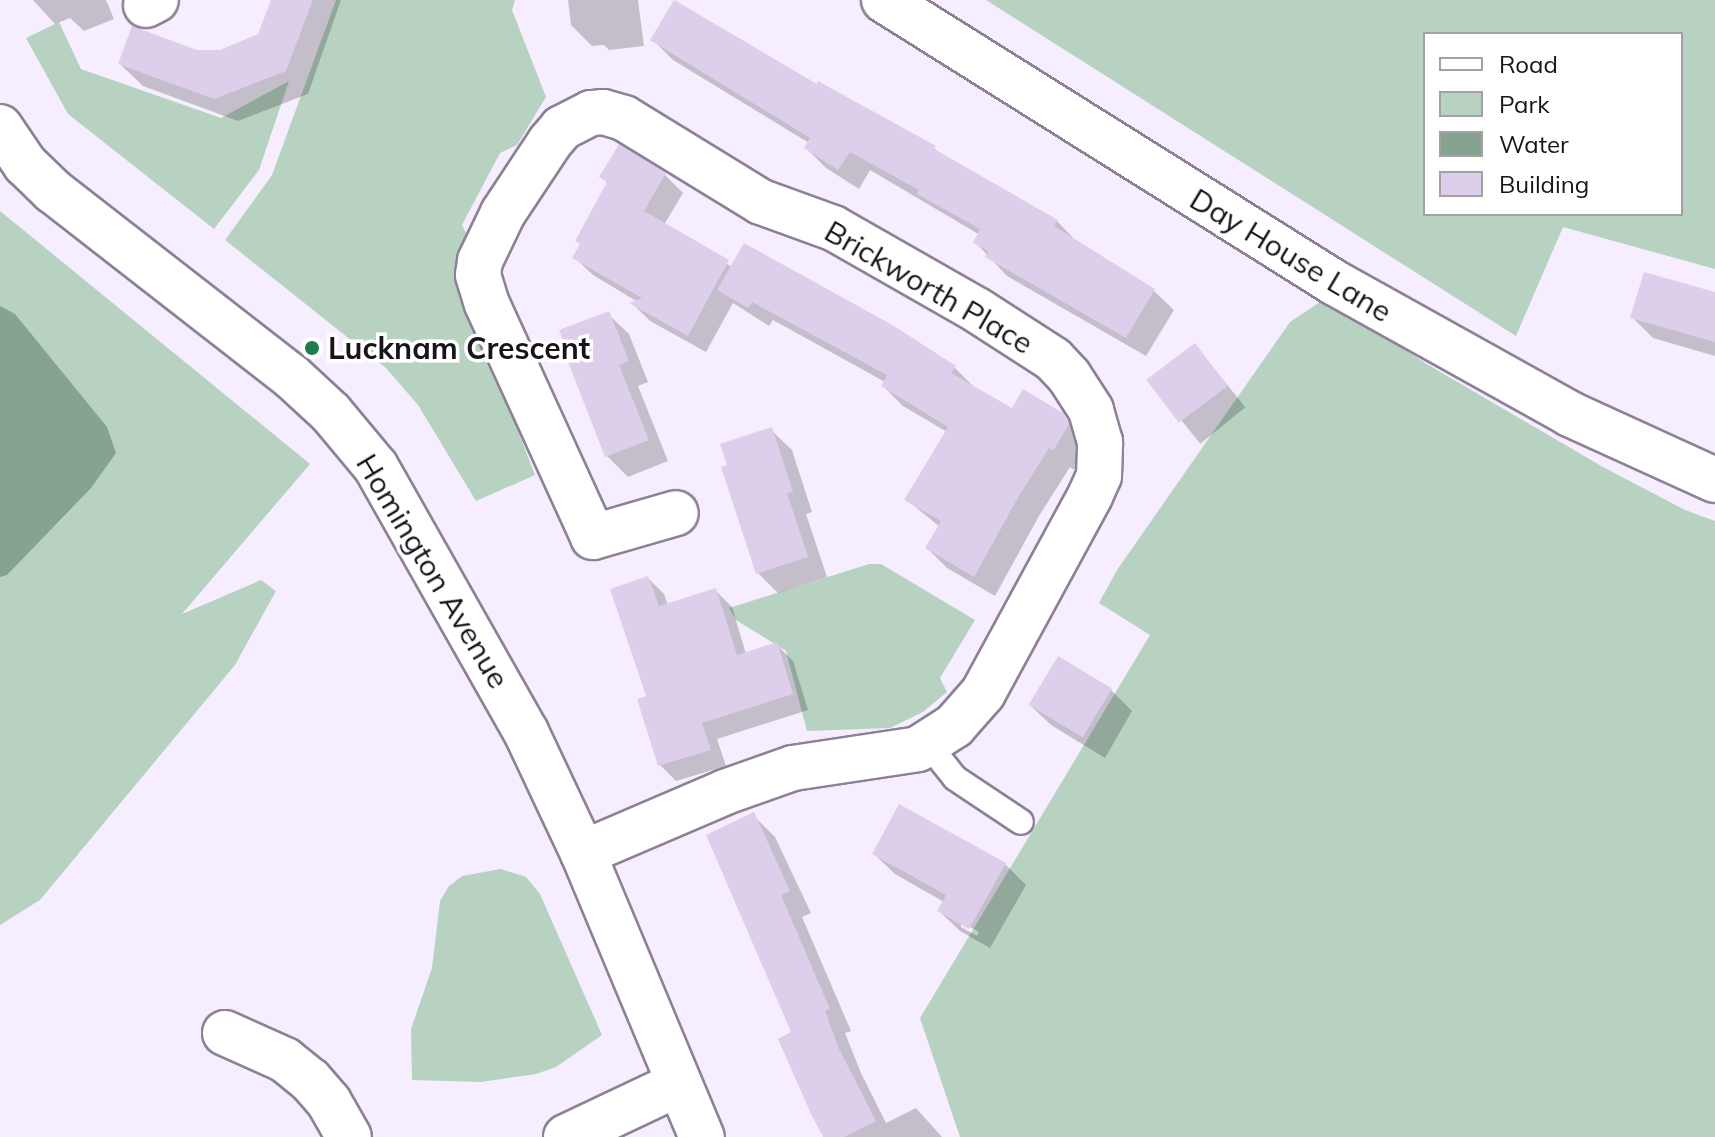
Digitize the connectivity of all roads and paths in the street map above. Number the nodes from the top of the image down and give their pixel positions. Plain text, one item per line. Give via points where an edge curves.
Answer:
1 (884, 0) edge
2 (0, 127) edge
3 (1715, 480) edge
4 (676, 513) dead end
5 (928, 744) junction
6 (1021, 822) dead end
7 (583, 853) junction
8 (225, 1033) dead end
9 (678, 1084) junction
10 (349, 1137) edge
11 (566, 1137) edge
12 (702, 1137) edge

1 - 3 street, Day House Lane via 1335,283 1570,414
2 - 7 street, Homington Avenue via 25,164 53,191 291,376 362,447 495,672
4 - 5 street, Brickworth Place via 593,537 478,275 503,213 550,142 562,128 591,113 624,118 761,202 833,228 977,310 1053,359 1091,410 1101,460 1090,496 983,693 954,726
5 - 6 lane via 955,778
5 - 7 street, Brickworth Place via 891,755 793,768
7 - 9 street, Homington Avenue
8 - 10 street via 285,1060 310,1080
9 - 11 street
9 - 12 street, Homington Avenue

